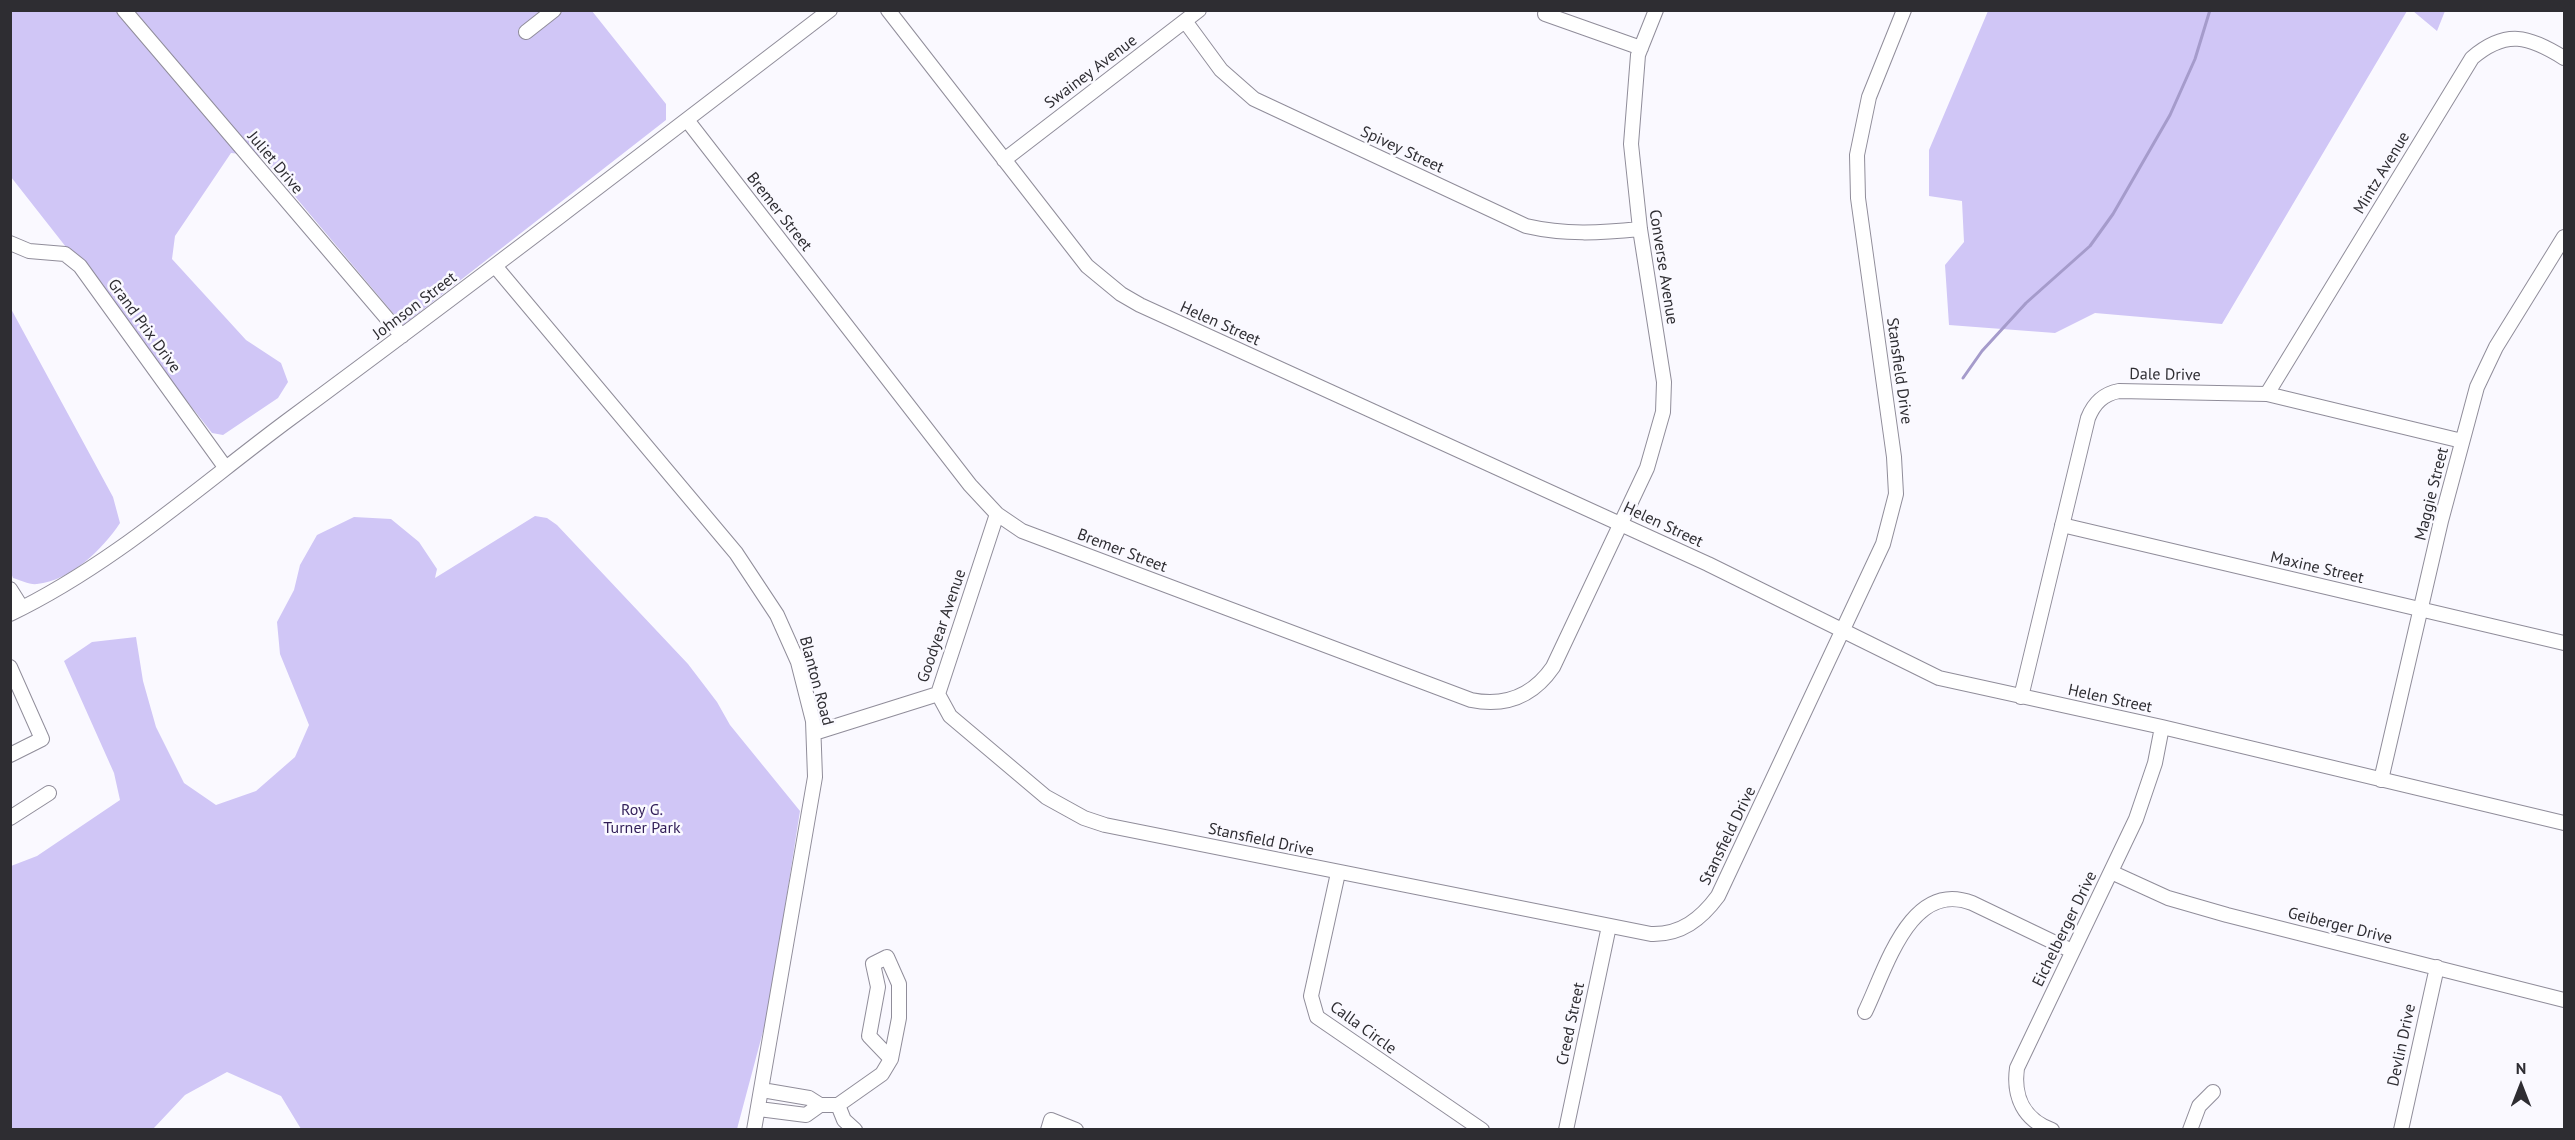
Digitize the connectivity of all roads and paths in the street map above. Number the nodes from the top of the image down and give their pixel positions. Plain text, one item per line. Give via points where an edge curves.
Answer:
1 (124, 10) edge
2 (554, 10) edge
3 (830, 10) edge
4 (888, 10) edge
5 (1199, 10) edge
6 (1656, 10) edge
7 (1904, 10) edge
8 (1545, 14) dead end
9 (1185, 21) junction
10 (526, 32) dead end
11 (1641, 48) junction
12 (2565, 58) edge
13 (687, 120) junction
14 (1004, 160) junction
15 (1640, 229) junction
16 (2565, 237) edge
17 (10, 243) edge
18 (495, 266) junction
19 (402, 336) junction
20 (2267, 394) junction
21 (2462, 441) junction
22 (225, 467) junction
23 (997, 514) junction
24 (1620, 523) junction
25 (2062, 525) junction
26 (10, 589) edge
27 (2421, 609) junction
28 (16, 611) edge
29 (1844, 633) junction
30 (2565, 643) edge
31 (10, 667) edge
32 (938, 694) junction
33 (2020, 697) junction
34 (2162, 727) junction
35 (814, 733) junction
36 (10, 755) edge
37 (2381, 780) junction
38 (50, 793) dead end
39 (10, 818) edge
40 (2565, 823) edge
41 (2111, 872) junction
42 (1338, 873) junction
43 (1609, 926) junction
44 (2072, 951) junction
45 (2437, 967) junction
46 (2565, 1000) edge
47 (1865, 1012) dead end
48 (891, 1059) junction
49 (762, 1089) junction
50 (2213, 1092) dead end
51 (820, 1105) junction
52 (838, 1105) junction
53 (759, 1109) junction
54 (754, 1130) edge
55 (855, 1130) edge
56 (1048, 1130) edge
57 (1076, 1130) edge
58 (1482, 1130) edge
59 (1566, 1130) edge
60 (2052, 1130) edge
61 (2190, 1130) edge
62 (2401, 1130) edge

1 - 19 street, Juliet Drive
2 - 10 street
3 - 13 street, Johnson Street
4 - 14 street, Helen Street
5 - 9 street, Swainey Avenue
6 - 11 street, Converse Avenue
7 - 29 street, Stansfield Drive via 1869,97 1857,154 1858,198 1896,494 1883,544
8 - 11 street
9 - 14 street, Swainey Avenue
9 - 15 street, Spivey Street via 1221,70 1254,99 1526,226 1586,234
11 - 15 street, Converse Avenue via 1634,82 1631,135
12 - 20 street, Mintz Avenue via 2540,43 2511,39 2490,45 2472,58
13 - 18 street, Johnson Street
13 - 23 street, Bremer Street via 970,486
14 - 24 street, Helen Street via 1087,266 1140,305
15 - 24 street, Converse Avenue via 1664,390 1652,455
16 - 21 street, Maggie Street via 2489,360
17 - 22 street, Grand Prix Drive via 29,251 65,254 80,266
18 - 19 street, Johnson Street
18 - 35 street, Blanton Road via 757,583 790,641
19 - 22 street, Johnson Street
20 - 21 street, Dale Drive
20 - 25 street, Dale Drive via 2119,391 2105,395 2088,418
21 - 27 street, Maggie Street
22 - 28 street, Johnson Street via 113,555
23 - 24 street, Bremer Street via 1022,531 1486,703 1522,697 1545,679
23 - 32 street, Goodyear Avenue
24 - 29 street, Helen Street
25 - 27 street, Maxine Street
25 - 33 street, Dale Drive
26 - 28 street
27 - 30 street, Maxine Street
27 - 37 street, Maggie Street
29 - 33 street, Helen Street via 1939,678
29 - 43 street, Stansfield Drive via 1709,908 1693,923 1673,932 1651,934
31 - 36 street via 42,738
32 - 35 street, Goodyear Avenue
32 - 42 street, Stansfield Drive via 950,716 1046,797 1084,818
33 - 34 street, Helen Street
34 - 37 street, Helen Street
34 - 41 street, Eichelberger Drive via 2147,791
35 - 49 street, Blanton Road via 812,806
37 - 40 street, Helen Street
38 - 39 street
41 - 44 street, Eichelberger Drive
41 - 45 street, Geiberger Drive via 2178,901
42 - 43 street, Stansfield Drive
42 - 58 street, Calla Circle via 1311,996 1317,1017
43 - 59 street, Creed Street
44 - 47 street via 1972,903 1942,899 1928,904 1911,918
44 - 60 street, Eichelberger Drive via 2022,1054 2016,1075 2024,1111 2034,1122
45 - 46 street, Geiberger Drive
45 - 62 street, Devlin Drive
48 - 48 street via 897,1032 899,984 887,957 873,964 878,987 869,1036
48 - 52 street via 882,1074
49 - 51 street via 809,1098
49 - 53 street, Blanton Road
50 - 61 street via 2199,1106
51 - 52 street
51 - 53 street via 806,1115
52 - 55 street via 844,1120
53 - 54 street, Blanton Road
56 - 57 street via 1051,1120

